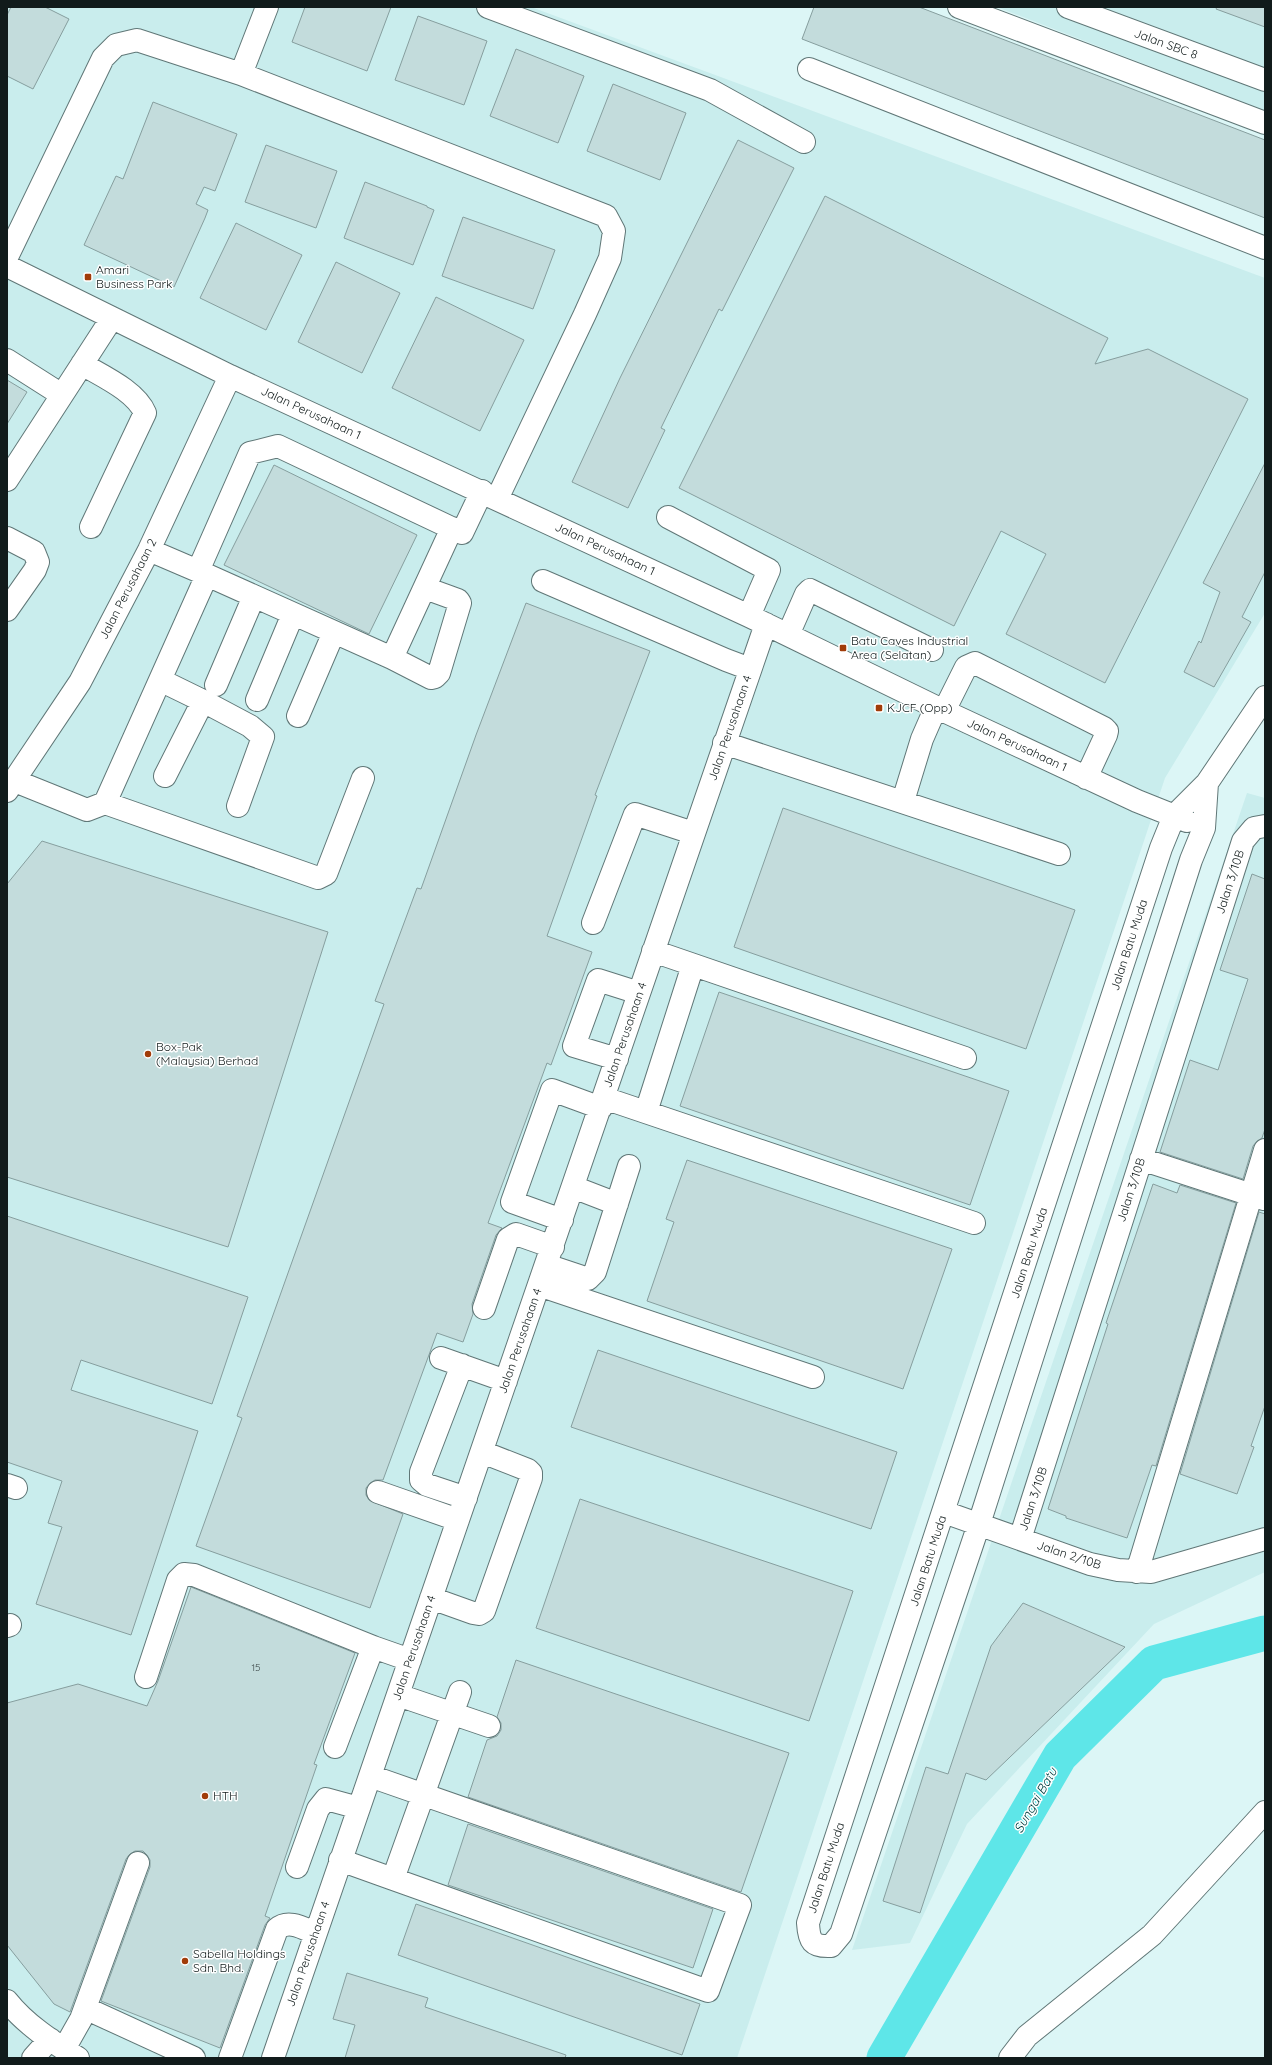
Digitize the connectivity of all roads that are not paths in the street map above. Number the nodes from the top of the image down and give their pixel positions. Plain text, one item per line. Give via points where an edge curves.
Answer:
1 (267, 7) edge
2 (488, 7) edge
3 (960, 7) edge
4 (1068, 7) edge
5 (1096, 12) edge
6 (810, 70) dead end
7 (241, 74) junction
8 (1265, 80) edge
9 (1265, 124) edge
10 (804, 142) dead end
11 (1265, 248) edge
12 (7, 257) edge
13 (7, 266) edge
14 (112, 318) junction
15 (7, 360) edge
16 (82, 364) junction
17 (230, 376) junction
18 (62, 395) junction
19 (7, 480) edge
20 (489, 495) junction
21 (668, 517) dead end
22 (91, 527) dead end
23 (452, 528) junction
24 (7, 538) edge
25 (149, 550) junction
26 (203, 573) junction
27 (543, 581) dead end
28 (425, 588) junction
29 (254, 596) junction
30 (7, 610) edge
31 (293, 614) junction
32 (757, 620) junction
33 (334, 632) junction
34 (788, 635) junction
35 (932, 650) dead end
36 (392, 658) junction
37 (750, 669) junction
38 (160, 680) junction
39 (210, 693) junction
40 (1265, 696) edge
41 (257, 700) dead end
42 (940, 709) junction
43 (298, 716) dead end
44 (724, 743) junction
45 (165, 776) dead end
46 (363, 778) dead end
47 (1086, 778) junction
48 (1207, 783) junction
49 (11, 786) edge
50 (903, 802) junction
51 (105, 803) junction
52 (238, 806) dead end
53 (1174, 816) junction
54 (1265, 826) edge
55 (1204, 828) junction
56 (694, 833) junction
57 (1059, 854) dead end
58 (593, 922) dead end
59 (653, 951) junction
60 (693, 965) junction
61 (639, 993) junction
62 (965, 1058) dead end
63 (617, 1059) junction
64 (602, 1103) junction
65 (646, 1112) junction
66 (1265, 1150) edge
67 (1142, 1159) junction
68 (629, 1166) dead end
69 (573, 1187) junction
70 (1258, 1197) edge
71 (617, 1204) junction
72 (562, 1220) junction
73 (974, 1223) dead end
74 (546, 1266) junction
75 (484, 1308) dead end
76 (441, 1358) dead end
77 (462, 1365) junction
78 (813, 1377) dead end
79 (506, 1381) junction
80 (482, 1452) junction
81 (378, 1492) dead end
82 (466, 1498) junction
83 (944, 1512) junction
84 (458, 1520) junction
85 (978, 1524) junction
86 (1020, 1539) junction
87 (1265, 1539) edge
88 (1137, 1572) junction
89 (431, 1598) junction
90 (373, 1646) junction
91 (410, 1660) junction
92 (146, 1677) dead end
93 (460, 1692) dead end
94 (398, 1695) junction
95 (452, 1713) junction
96 (489, 1726) dead end
97 (335, 1747) dead end
98 (370, 1776) junction
99 (422, 1794) junction
100 (359, 1808) junction
101 (1265, 1812) edge
102 (340, 1860) junction
103 (138, 1863) dead end
104 (297, 1867) dead end
105 (393, 1878) junction
106 (315, 1933) junction
107 (7, 2001) edge
108 (85, 2008) junction
109 (64, 2049) edge
110 (33, 2058) edge
111 (194, 2058) edge
112 (230, 2058) edge
113 (273, 2058) edge
114 (1010, 2058) edge

1 - 7 street
2 - 10 street via 710,90
3 - 9 street
4 - 5 street, Jalan SBC 8
5 - 8 street, Jalan SBC 8
6 - 11 street
7 - 12 street via 137,40 116,45 103,58
7 - 20 street via 606,216 614,231 610,258 585,314
13 - 14 street, Jalan Perusahaan 1
14 - 16 street
14 - 17 street, Jalan Perusahaan 1
15 - 18 street
16 - 18 street
16 - 22 street via 133,395 145,413
17 - 20 street, Jalan Perusahaan 1
17 - 25 street, Jalan Perusahaan 2
18 - 19 street
20 - 23 street via 462,533
20 - 32 street, Jalan Perusahaan 1
21 - 32 street, Jalan Perusahaan 4 via 769,570
23 - 26 street via 278,446 250,453
23 - 28 street
24 - 30 street via 34,552 38,562
25 - 26 street
25 - 49 street, Jalan Perusahaan 2 via 80,682
26 - 29 street
26 - 38 street
27 - 37 street
28 - 36 street
28 - 36 street via 460,603 439,673 431,678
29 - 31 street
29 - 39 street
31 - 33 street
31 - 41 street
32 - 34 street, Jalan Perusahaan 1
32 - 37 street, Jalan Perusahaan 4
33 - 36 street
33 - 43 street
34 - 35 street via 810,590
34 - 42 street, Jalan Perusahaan 1
37 - 44 street, Jalan Perusahaan 4
38 - 39 street
38 - 51 street
39 - 45 street
39 - 52 street via 263,737
40 - 48 street
42 - 47 street, Jalan Perusahaan 1
42 - 47 street via 966,667 975,663 1107,731
42 - 50 street via 922,739
44 - 50 street
44 - 56 street, Jalan Perusahaan 4
46 - 51 street via 326,874 318,878
47 - 53 street, Jalan Perusahaan 1
48 - 53 street
48 - 55 street, Jalan Batu Muda
49 - 51 street via 87,810
50 - 57 street
53 - 55 street, Jalan Perusahaan 1
53 - 83 street, Jalan Batu Muda via 1161,848
54 - 67 street, Jalan 3/10B via 1254,828 1243,842
55 - 85 street, Jalan Batu Muda
56 - 58 street via 635,814
56 - 59 street, Jalan Perusahaan 4
59 - 60 street
59 - 61 street, Jalan Perusahaan 4
60 - 62 street
60 - 65 street
61 - 63 street, Jalan Perusahaan 4
61 - 63 street via 598,980 574,1046
63 - 64 street, Jalan Perusahaan 4
64 - 65 street
64 - 69 street, Jalan Perusahaan 4
64 - 72 street via 552,1090 512,1202
65 - 73 street
66 - 70 street
67 - 70 street
67 - 86 street, Jalan 3/10B
68 - 71 street
69 - 71 street
69 - 72 street, Jalan Perusahaan 4
70 - 88 street
71 - 74 street via 592,1276 588,1279
72 - 74 street, Jalan Perusahaan 4
74 - 75 street via 516,1234 508,1239
74 - 78 street
74 - 79 street, Jalan Perusahaan 4
76 - 77 street
77 - 79 street
77 - 82 street via 421,1472 421,1480 427,1485
79 - 80 street, Jalan Perusahaan 4
80 - 82 street, Jalan Perusahaan 4
80 - 89 street via 528,1470 531,1478 484,1611 479,1614 473,1613
81 - 84 street
82 - 84 street, Jalan Perusahaan 4
83 - 85 street, Jalan 2/10B
83 - 85 street, Jalan Batu Muda via 808,1923 809,1936 814,1943 821,1946 832,1946 841,1934
84 - 89 street, Jalan Perusahaan 4
85 - 86 street, Jalan 2/10B
86 - 88 street, Jalan 2/10B via 1090,1564
87 - 88 street, Jalan 2/10B via 1151,1572
89 - 91 street, Jalan Perusahaan 4
90 - 91 street
90 - 92 street via 194,1575 184,1574 178,1580
90 - 97 street
91 - 94 street, Jalan Perusahaan 4
93 - 95 street
94 - 95 street
94 - 98 street, Jalan Perusahaan 4
95 - 96 street
95 - 99 street
98 - 99 street
98 - 100 street, Jalan Perusahaan 4
99 - 105 street
99 - 105 street via 740,1905 708,1991
100 - 102 street, Jalan Perusahaan 4
100 - 104 street via 326,1799 318,1809
101 - 114 street via 1152,1935 1028,2036
102 - 105 street
102 - 106 street, Jalan Perusahaan 4
103 - 108 street
106 - 112 street via 288,1924 282,1924 277,1930
106 - 113 street, Jalan Perusahaan 4
107 - 109 street via 16,2012
108 - 109 street
108 - 111 street
109 - 110 street

